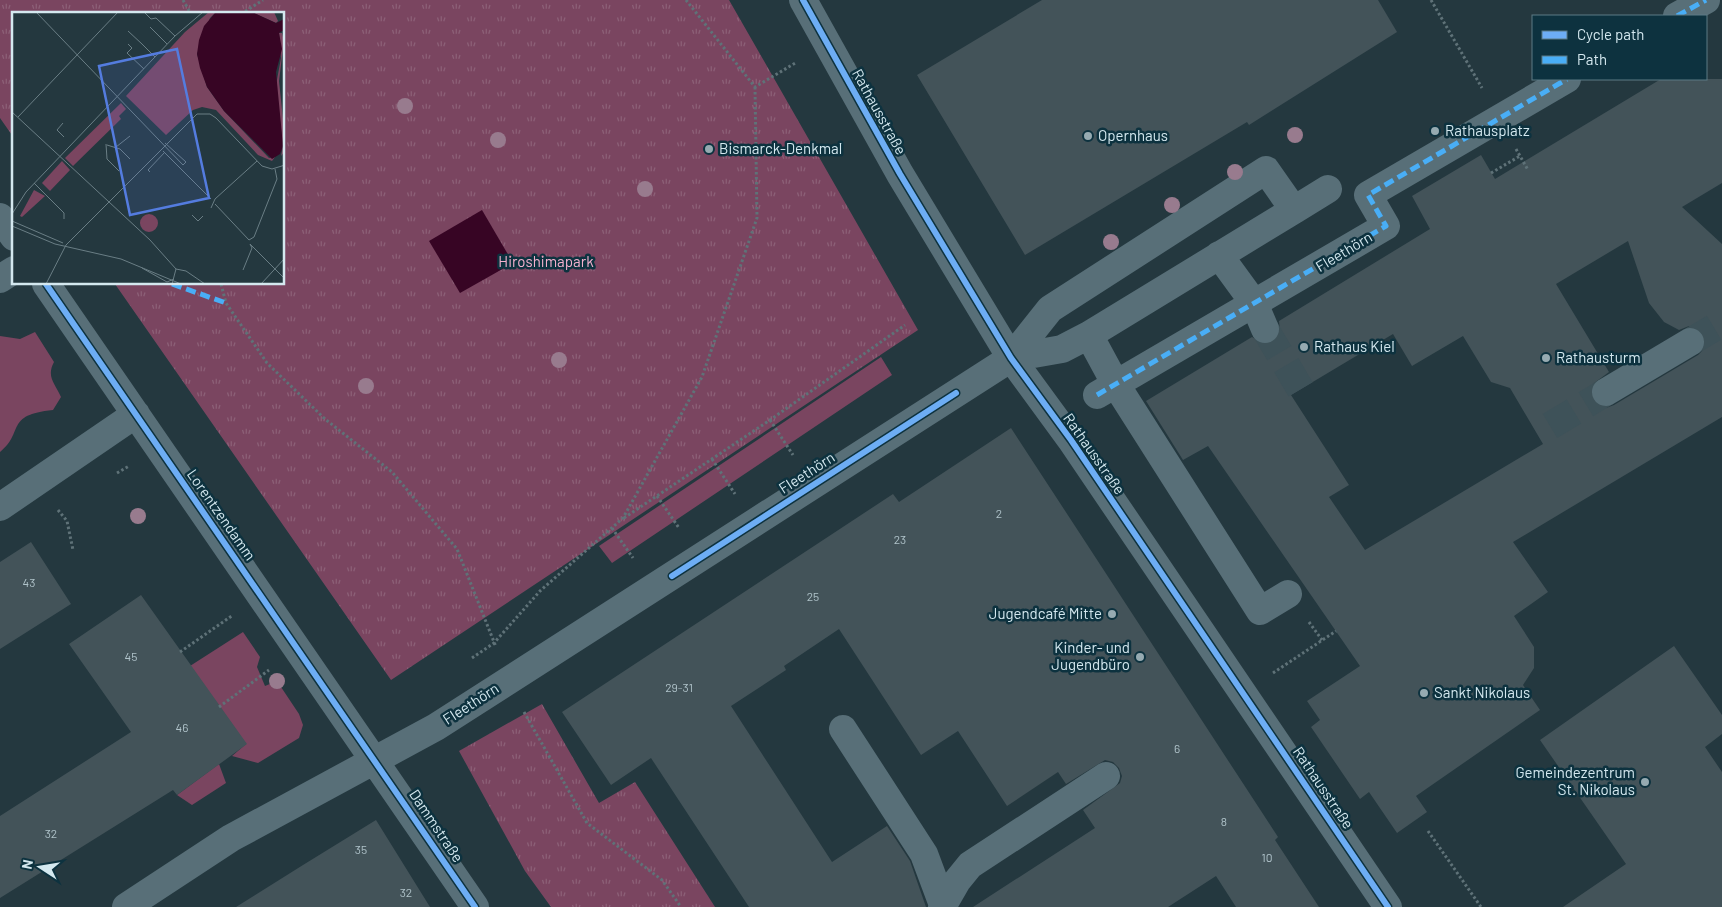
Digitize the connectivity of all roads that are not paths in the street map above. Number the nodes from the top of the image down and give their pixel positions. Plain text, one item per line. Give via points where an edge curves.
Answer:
1 (803, 0) edge
2 (1706, 0) edge
3 (1679, 15) edge
4 (1565, 80) edge
5 (1328, 189) dead end
6 (1294, 210) junction
7 (0, 217) edge
8 (12, 234) edge
9 (1220, 255) junction
10 (12, 271) edge
11 (0, 279) edge
12 (47, 285) edge
13 (1254, 303) junction
14 (1265, 329) tunnel mouth
15 (1089, 336) junction
16 (1690, 342) tunnel mouth
17 (1011, 358) junction
18 (1106, 389) junction
19 (1606, 392) tunnel mouth
20 (136, 414) junction
21 (0, 507) edge
22 (1288, 594) dead end
23 (843, 729) dead end
24 (374, 760) junction
25 (1106, 776) dead end
26 (943, 906) edge
27 (126, 907) edge
28 (475, 907) edge
29 (1388, 907) edge

1 - 17 street, Rathausstraße via 900,174
2 - 3 street
4 - 13 street, Fleethörn via 1368,195 1386,226
5 - 6 street
6 - 9 street
6 - 17 street via 1266,170 1050,309
7 - 8 street
9 - 13 street
9 - 15 street
10 - 11 street
12 - 20 street, Lorentzendamm
13 - 14 street
13 - 18 street, Fleethörn
15 - 17 street via 1062,349
15 - 18 street
16 - 19 street
17 - 24 street, Fleethörn via 436,727
17 - 29 street, Rathausstraße via 1071,440
18 - 22 street via 1260,611
20 - 21 street
20 - 24 street, Lorentzendamm
23 - 26 street via 924,854
24 - 27 street, Fleethörn via 231,838
24 - 28 street, Dammstraße
25 - 26 street via 970,865

